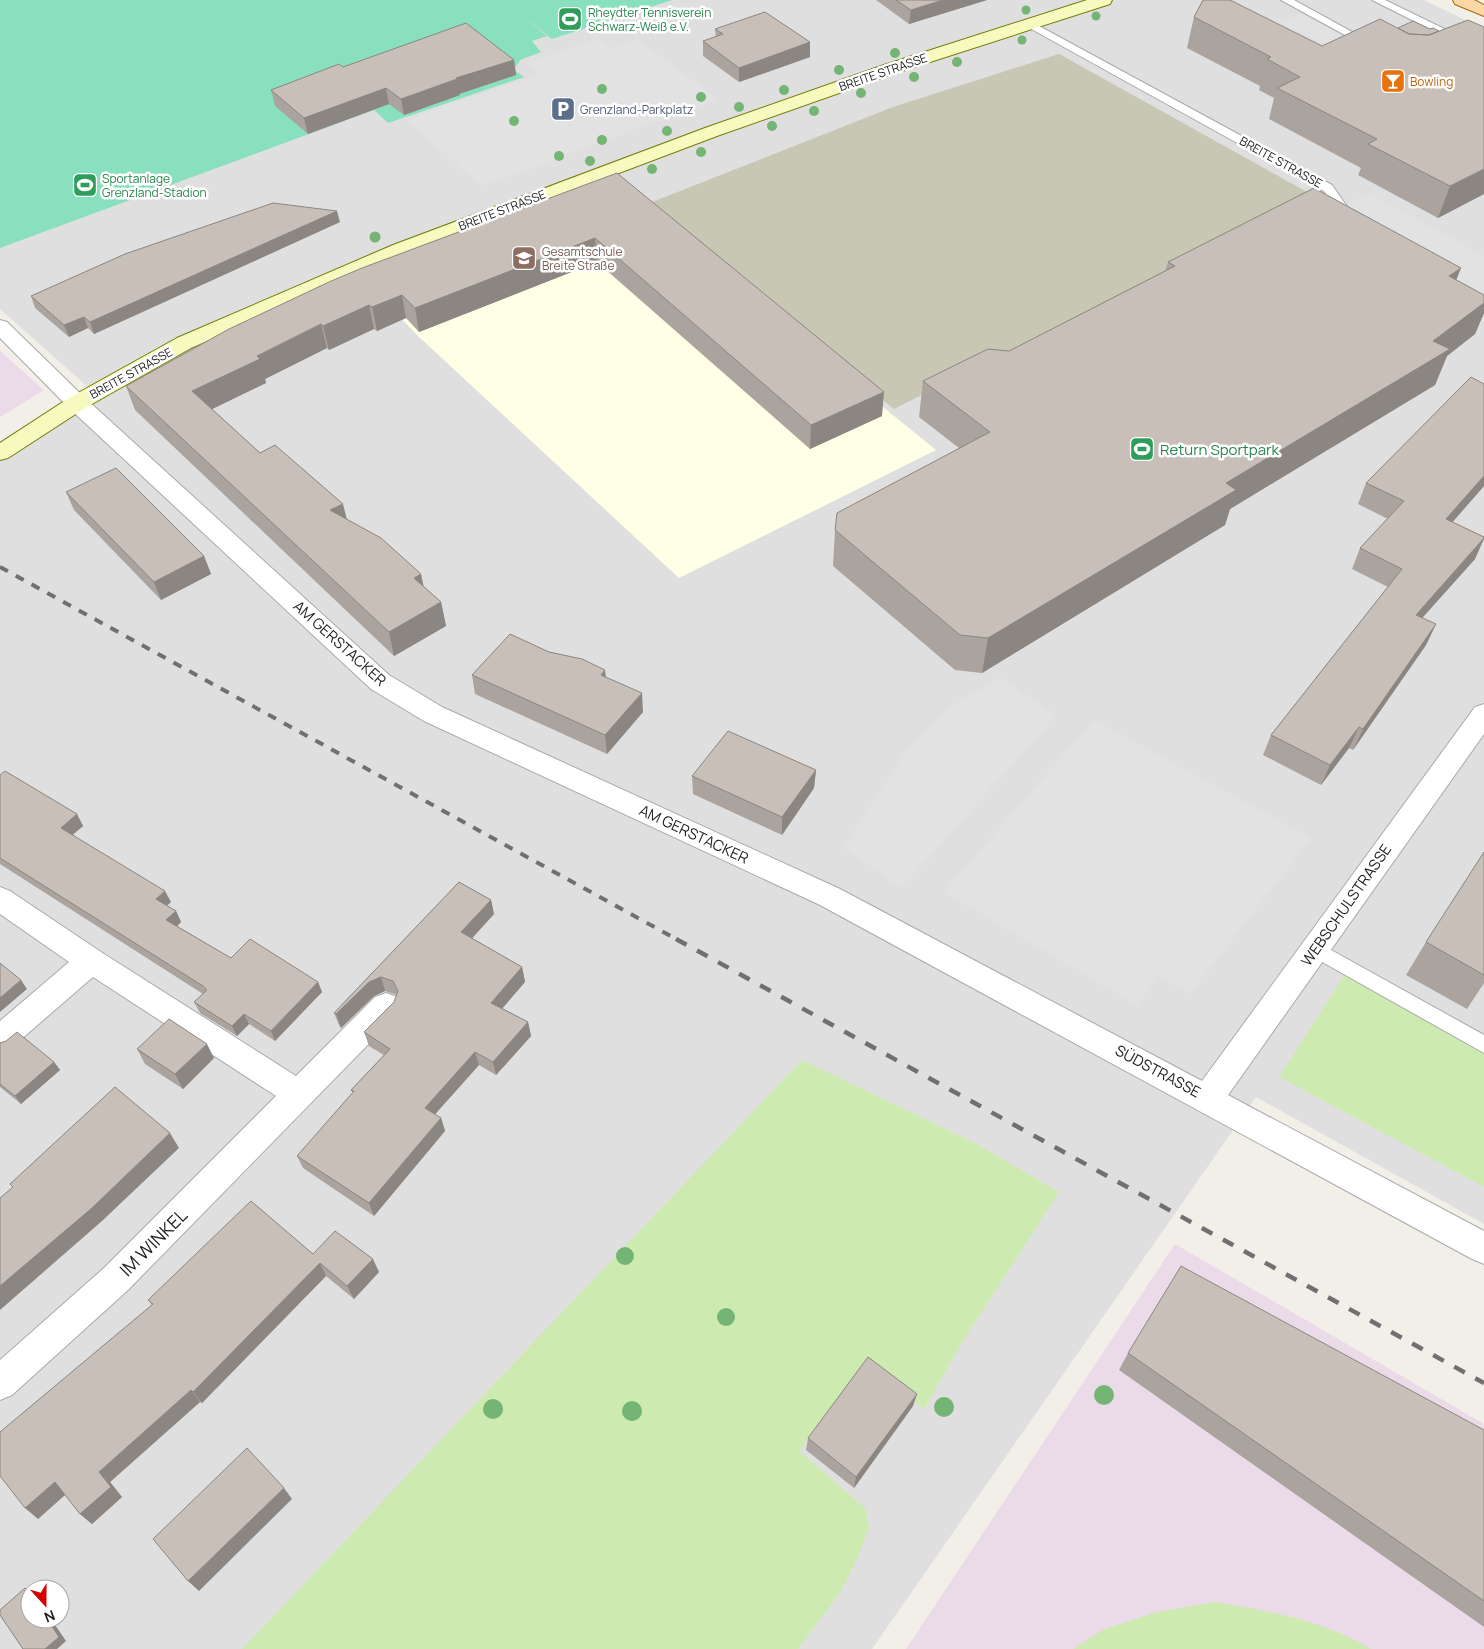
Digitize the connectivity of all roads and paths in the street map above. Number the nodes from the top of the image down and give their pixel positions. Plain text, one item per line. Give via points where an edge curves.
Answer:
1 (1104, 0) edge
2 (1286, 0) edge
3 (1377, 0) edge
4 (1461, 0) edge
5 (1484, 11) edge
6 (1028, 23) junction
7 (1484, 39) edge
8 (1464, 42) junction
9 (1375, 47) edge
10 (1448, 48) edge
11 (1342, 208) edge
12 (0, 326) edge
13 (77, 403) junction
14 (0, 453) edge
15 (1484, 714) edge
16 (830, 897) joint
17 (0, 899) edge
18 (1315, 950) junction
19 (91, 961) junction
20 (386, 1006) dead end
21 (0, 1039) edge
22 (1484, 1045) edge
23 (299, 1094) junction
24 (1208, 1098) junction
25 (1484, 1248) edge
26 (0, 1383) edge

1 - 6 main road, BREITE STRASSE
2 - 9 lane
3 - 8 lane
4 - 5 main road
6 - 11 lane, BREITE STRASSE via 1328,188
6 - 13 main road, BREITE STRASSE via 720,129 400,249 184,343
7 - 8 lane
8 - 10 lane
12 - 13 street, AM GERSTACKER
13 - 14 main road, BREITE STRASSE
13 - 16 street, AM GERSTACKER via 380,682 432,714
15 - 18 street, WEBSCHULSTRASSE via 1377,859
16 - 24 street, SÜDSTRASSE
17 - 19 street
18 - 22 lane
18 - 24 street, WEBSCHULSTRASSE
19 - 21 street
19 - 23 street
20 - 23 street, IM WINKEL
23 - 26 street, IM WINKEL via 116,1279
24 - 25 street, SÜDSTRASSE

